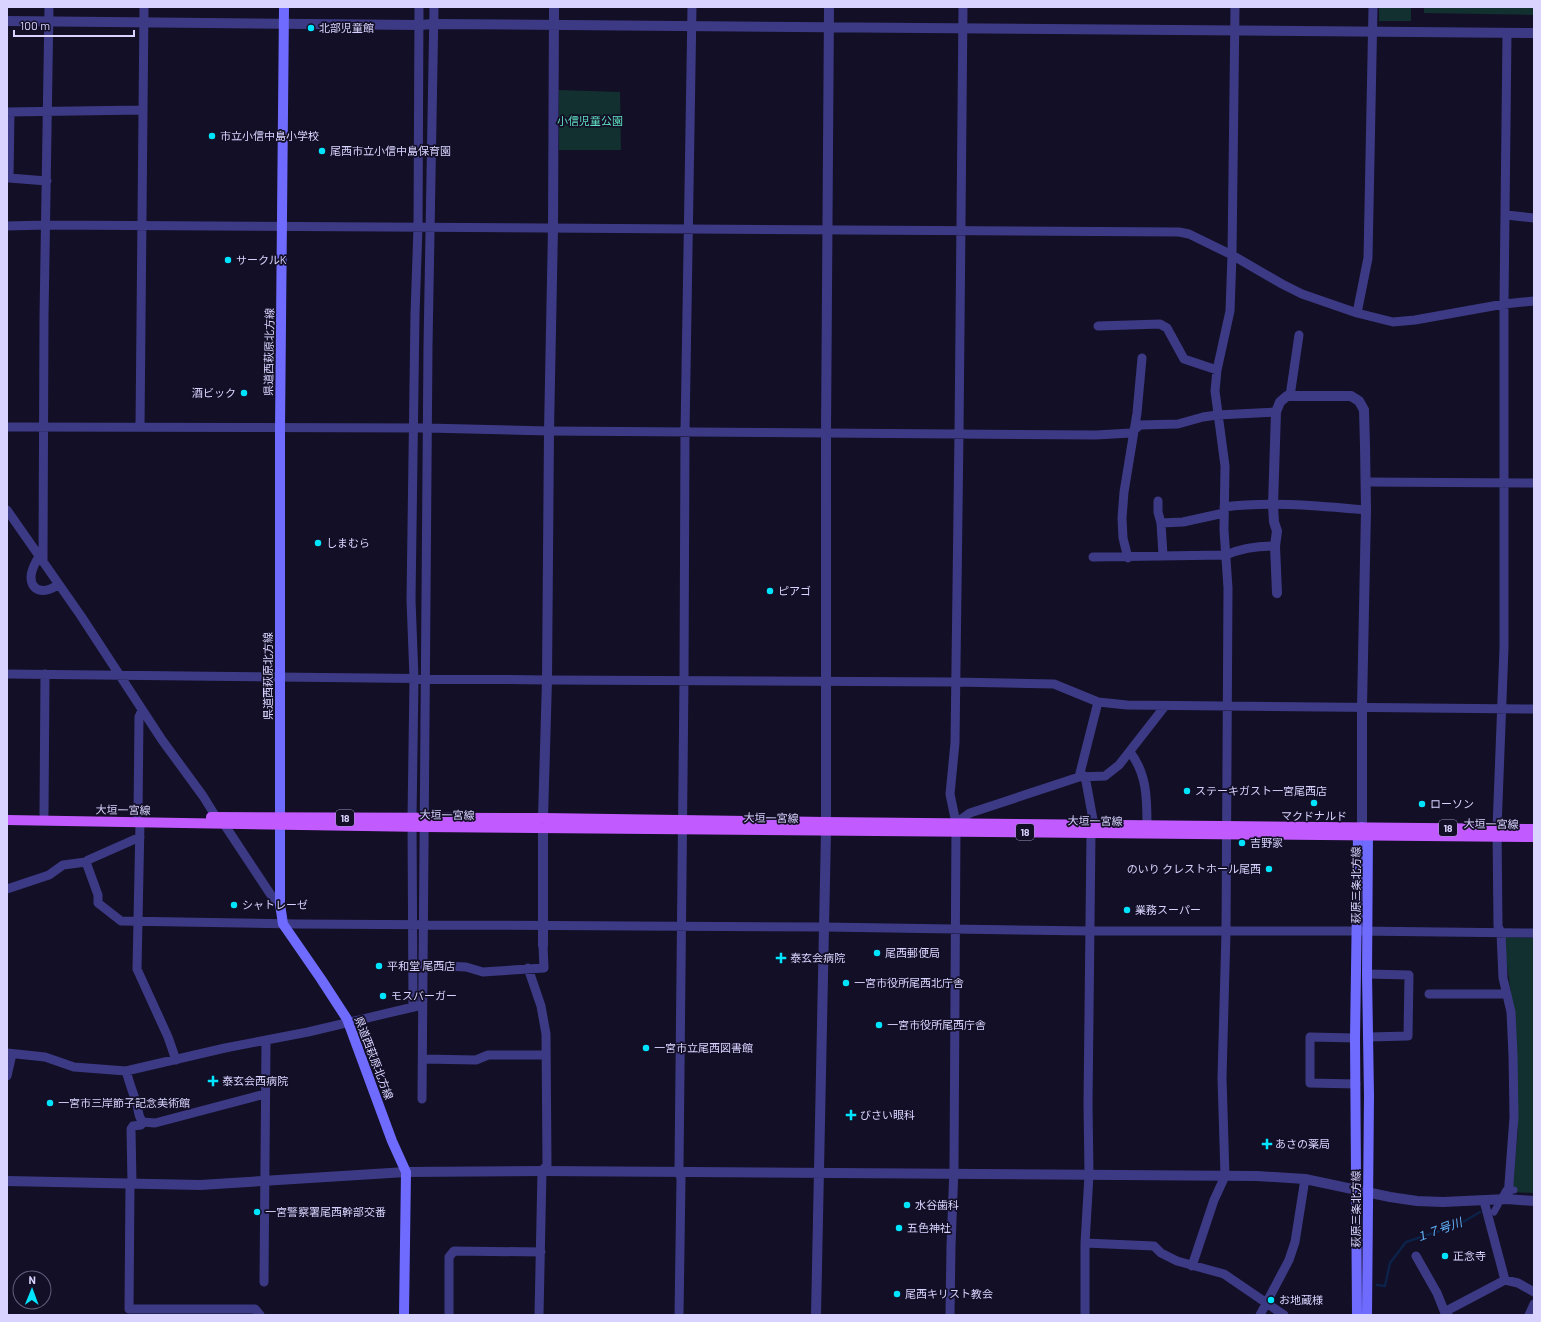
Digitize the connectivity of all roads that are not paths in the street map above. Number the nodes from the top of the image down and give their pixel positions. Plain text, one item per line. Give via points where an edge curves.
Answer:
1 (49, 7) edge
2 (144, 7) edge
3 (284, 7) edge
4 (419, 7) edge
5 (434, 7) edge
6 (554, 7) edge
7 (692, 7) edge
8 (829, 7) edge
9 (963, 7) edge
10 (1235, 7) edge
11 (1372, 7) edge
12 (7, 21) edge
13 (48, 21) junction
14 (144, 23) junction
15 (284, 23) junction
16 (434, 24) junction
17 (419, 25) junction
18 (554, 25) junction
19 (692, 26) junction
20 (829, 27) junction
21 (963, 28) junction
22 (1234, 31) junction
23 (1372, 32) junction
24 (1507, 33) junction
25 (1534, 33) edge
26 (143, 110) junction
27 (48, 111) junction
28 (8, 112) edge
29 (46, 181) junction
30 (1506, 215) junction
31 (1534, 218) edge
32 (46, 224) junction
33 (7, 226) edge
34 (143, 226) junction
35 (282, 226) junction
36 (418, 227) junction
37 (431, 227) junction
38 (553, 228) junction
39 (689, 229) junction
40 (827, 230) junction
41 (960, 231) junction
42 (1232, 255) junction
43 (1534, 301) edge
44 (1504, 304) junction
45 (1358, 313) junction
46 (1098, 326) dead end
47 (1299, 335) dead end
48 (1142, 358) dead end
49 (1217, 370) junction
50 (1290, 396) junction
51 (1276, 412) junction
52 (1217, 415) junction
53 (7, 427) edge
54 (44, 427) junction
55 (140, 427) junction
56 (280, 428) junction
57 (413, 428) junction
58 (427, 428) junction
59 (1134, 430) junction
60 (549, 432) junction
61 (685, 432) junction
62 (826, 433) junction
63 (960, 433) junction
64 (1366, 482) junction
65 (1504, 483) junction
66 (1534, 483) edge
67 (1158, 501) dead end
68 (1273, 504) junction
69 (7, 510) edge
70 (1224, 510) junction
71 (1366, 510) junction
72 (1161, 523) junction
73 (1275, 546) junction
74 (1163, 555) junction
75 (1226, 555) junction
76 (1093, 557) dead end
77 (1128, 558) junction
78 (41, 559) junction
79 (58, 584) junction
80 (1276, 593) dead end
81 (7, 674) edge
82 (45, 674) junction
83 (120, 676) junction
84 (280, 677) junction
85 (414, 678) junction
86 (426, 678) junction
87 (547, 680) junction
88 (684, 680) junction
89 (826, 682) junction
90 (956, 682) junction
91 (1098, 702) junction
92 (1165, 706) junction
93 (1227, 706) junction
94 (1362, 707) junction
95 (1501, 708) junction
96 (1534, 709) edge
97 (142, 710) junction
98 (1130, 752) junction
99 (1082, 777) junction
100 (7, 813) edge
101 (44, 814) junction
102 (216, 817) junction
103 (139, 819) junction
104 (7, 820) edge
105 (281, 821) junction
106 (412, 823) junction
107 (425, 823) junction
108 (543, 823) junction
109 (224, 824) junction
110 (682, 824) junction
111 (1147, 825) junction
112 (826, 826) junction
113 (956, 827) junction
114 (1093, 829) junction
115 (1226, 829) junction
116 (1534, 829) edge
117 (1363, 832) junction
118 (1498, 832) junction
119 (1534, 836) edge
120 (140, 837) junction
121 (86, 862) junction
122 (7, 890) edge
123 (280, 904) junction
124 (138, 921) junction
125 (283, 924) junction
126 (413, 925) junction
127 (424, 925) junction
128 (543, 925) junction
129 (681, 926) junction
130 (824, 927) junction
131 (956, 929) junction
132 (1090, 931) junction
133 (1362, 931) junction
134 (1226, 932) junction
135 (1501, 933) junction
136 (1534, 933) edge
137 (543, 945) joint
138 (424, 965) junction
139 (528, 968) junction
140 (1367, 974) junction
141 (1429, 994) dead end
142 (1506, 994) junction
143 (424, 1004) junction
144 (413, 1007) junction
145 (348, 1022) junction
146 (1369, 1037) junction
147 (1356, 1038) junction
148 (266, 1041) junction
149 (10, 1053) edge
150 (546, 1055) junction
151 (423, 1059) junction
152 (176, 1060) junction
153 (126, 1070) junction
154 (7, 1076) edge
155 (1356, 1084) junction
156 (265, 1094) junction
157 (422, 1099) dead end
158 (143, 1122) junction
159 (542, 1171) junction
160 (406, 1172) junction
161 (679, 1173) junction
162 (818, 1174) junction
163 (954, 1174) junction
164 (1089, 1175) junction
165 (1225, 1176) junction
166 (1305, 1179) junction
167 (7, 1181) edge
168 (265, 1181) junction
169 (131, 1183) junction
170 (1357, 1190) junction
171 (1514, 1190) dead end
172 (1368, 1192) junction
173 (1507, 1199) junction
174 (1484, 1201) junction
175 (1534, 1201) edge
176 (1494, 1212) dead end
177 (1086, 1243) junction
178 (541, 1252) junction
179 (1416, 1256) dead end
180 (1192, 1266) junction
181 (1505, 1280) junction
182 (264, 1282) dead end
183 (1534, 1292) edge
184 (1267, 1303) junction
185 (1534, 1304) edge
186 (1445, 1314) edge
187 (260, 1315) edge
188 (404, 1315) edge
189 (449, 1315) edge
190 (539, 1315) edge
191 (679, 1315) edge
192 (816, 1315) edge
193 (950, 1315) edge
194 (1084, 1315) edge
195 (1260, 1315) edge
196 (1284, 1315) edge
197 (1357, 1315) edge
198 (1367, 1315) edge
199 (1529, 1315) edge

1 - 13 street
2 - 14 street
3 - 15 main road, 県道西萩原北方線
4 - 17 street
5 - 16 street
6 - 18 street
7 - 19 street
8 - 20 street
9 - 21 street
10 - 22 street
11 - 23 street
12 - 13 street
13 - 14 street
13 - 27 street
14 - 15 street
14 - 26 street
15 - 17 street
15 - 35 main road, 県道西萩原北方線
16 - 17 street
16 - 18 street
16 - 37 street
17 - 36 street
18 - 19 street
18 - 38 street
19 - 20 street
19 - 39 street
20 - 21 street
20 - 40 street
21 - 22 street
21 - 41 street
22 - 23 street
22 - 42 street
23 - 24 street
23 - 45 street via 1368,258
24 - 25 street
24 - 30 street
26 - 27 street
26 - 34 street
27 - 28 street
27 - 29 street
28 - 29 street via 9,178
29 - 32 street
30 - 31 street
30 - 44 street
32 - 33 street
32 - 34 street
32 - 54 street
34 - 35 street
34 - 55 street
35 - 36 street
35 - 56 main road, 県道西萩原北方線
36 - 37 street
36 - 57 street
37 - 38 street
37 - 58 street
38 - 39 street
38 - 60 street
39 - 40 street
39 - 61 street
40 - 41 street
40 - 62 street
41 - 42 street via 1179,232 1189,234
41 - 63 street
42 - 45 street via 1302,294
42 - 49 street via 1230,310
43 - 44 street
44 - 45 street via 1393,322
44 - 65 street
46 - 49 street via 1160,324 1167,328 1184,359
47 - 50 street
48 - 59 street
49 - 52 street
50 - 51 street via 1280,402
50 - 64 street via 1352,396 1359,401 1364,410
51 - 52 street
51 - 68 street
52 - 59 street via 1178,424 1140,425
52 - 70 street via 1224,466
53 - 54 street
54 - 55 street
54 - 78 street
55 - 56 street
56 - 57 street
56 - 84 main road, 県道西萩原北方線
57 - 58 street
57 - 85 street via 411,600
58 - 60 street
58 - 86 street
59 - 63 street via 1131,433 1096,435
59 - 77 street via 1122,518
60 - 61 street
60 - 87 street
61 - 62 street
61 - 88 street
62 - 63 street
62 - 89 street
63 - 90 street
64 - 65 street
64 - 71 street
65 - 66 street
65 - 95 street via 1504,648
67 - 72 street
68 - 70 street via 1242,505
68 - 71 street
68 - 73 street via 1277,531
69 - 78 street
70 - 72 street via 1183,522
70 - 75 street
71 - 94 street
72 - 74 street
73 - 75 street via 1254,546
73 - 80 street
74 - 75 street
74 - 77 street
75 - 93 street
76 - 77 street
78 - 79 street
78 - 79 street via 31,576 34,586 37,590 45,591 53,589
79 - 83 street
81 - 82 street
82 - 83 street
82 - 101 street
83 - 84 street
83 - 97 street
84 - 85 street
84 - 105 main road, 県道西萩原北方線
85 - 86 street
85 - 106 street
86 - 87 street
86 - 107 street
87 - 88 street
87 - 108 street
88 - 89 street
88 - 110 street
89 - 90 street
89 - 112 street
90 - 91 street via 1054,684
90 - 113 street via 955,743 950,794
91 - 92 street
91 - 99 street
92 - 93 street
92 - 98 street
93 - 94 street
93 - 115 street
94 - 95 street
94 - 117 street
95 - 96 street
95 - 118 street
97 - 102 street
97 - 103 street via 139,717
98 - 99 street via 1105,776
98 - 111 street via 1138,762 1144,778
99 - 113 street via 970,813
99 - 114 street
100 - 101 main road, 大垣一宮線 / 18
101 - 103 main road, 大垣一宮線 / 18
102 - 103 main road, 大垣一宮線 / 18
102 - 105 main road, 大垣一宮線 / 18
102 - 109 street
103 - 104 main road, 大垣一宮線 / 18
103 - 109 main road, 大垣一宮線 / 18
103 - 120 street
105 - 106 main road, 大垣一宮線 / 18
105 - 109 main road, 大垣一宮線 / 18
105 - 123 main road, 県道西萩原北方線
106 - 107 main road, 大垣一宮線 / 18
106 - 126 street
107 - 108 main road, 大垣一宮線 / 18
107 - 127 street
108 - 110 main road, 大垣一宮線 / 18
108 - 128 street
109 - 123 street via 271,895
110 - 112 main road, 大垣一宮線 / 18
110 - 129 street
111 - 114 main road, 大垣一宮線 / 18
111 - 115 main road, 大垣一宮線 / 18
112 - 113 main road, 大垣一宮線 / 18
112 - 130 street
113 - 114 main road, 大垣一宮線 / 18
113 - 131 street
114 - 115 main road, 大垣一宮線 / 18
114 - 132 street
115 - 117 main road, 大垣一宮線 / 18
115 - 134 street
116 - 118 main road, 大垣一宮線 / 18
117 - 118 main road, 大垣一宮線 / 18
117 - 133 main road, 萩原三条北方線
118 - 119 main road, 大垣一宮線 / 18
118 - 135 street via 1498,926
120 - 121 street
120 - 124 street
121 - 122 street via 63,866 49,875
121 - 124 street via 98,895 98,902 121,921
123 - 125 main road, 県道西萩原北方線
124 - 125 street
124 - 152 street via 137,969
125 - 126 street
125 - 145 main road, 県道西萩原北方線
126 - 127 street
126 - 144 street
127 - 128 street
127 - 138 street
128 - 129 street
128 - 137 street
129 - 130 street
129 - 161 street
130 - 131 street
130 - 162 street
131 - 132 street
131 - 163 street
132 - 134 street
132 - 164 street
133 - 134 street
133 - 135 street
133 - 140 main road, 萩原三条北方線
133 - 147 main road, 萩原三条北方線
134 - 165 street via 1222,1078
135 - 136 street
135 - 142 street
137 - 139 street via 544,968
138 - 139 street via 466,967 483,972
138 - 143 street
139 - 150 street via 545,1022
140 - 146 main road, 萩原三条北方線
140 - 146 street via 1409,975 1408,1036
141 - 142 street
142 - 173 street via 1511,1012 1514,1117
143 - 144 street
143 - 151 street
144 - 145 street
145 - 148 street
145 - 160 main road, 県道西萩原北方線
146 - 172 main road, 萩原三条北方線
147 - 155 main road, 萩原三条北方線
147 - 155 street via 1310,1037 1310,1083
148 - 152 street
148 - 156 street
149 - 153 street via 45,1057 74,1067
149 - 154 street
150 - 151 street via 488,1055 476,1060
150 - 159 street via 547,1165
151 - 157 street
152 - 153 street
153 - 158 street via 139,1117
155 - 170 main road, 萩原三条北方線
156 - 158 street via 155,1123
156 - 168 street
158 - 169 street via 131,1129
159 - 160 street
159 - 161 street
159 - 178 street
160 - 168 street
160 - 188 main road, 県道西萩原北方線
161 - 162 street
161 - 191 street
162 - 163 street
162 - 192 street
163 - 164 street
163 - 193 street
164 - 165 street
164 - 177 street
165 - 166 street
165 - 180 street via 1214,1200
166 - 170 street
166 - 184 street via 1295,1242 1289,1260
167 - 169 street
168 - 169 street via 200,1185
168 - 182 street
169 - 187 street via 129,1309 255,1309
170 - 172 street
170 - 197 main road, 萩原三条北方線
171 - 176 street, bridge via 1506,1190
172 - 174 street via 1417,1201
172 - 198 main road, 萩原三条北方線
173 - 174 street
173 - 175 street
174 - 181 street
177 - 180 street via 1154,1246 1160,1253
177 - 194 street
178 - 189 street via 454,1251 449,1257
178 - 190 street
179 - 186 street
180 - 184 street via 1224,1274
181 - 183 street via 1518,1283
181 - 186 street
184 - 195 street
184 - 196 street
185 - 199 street

